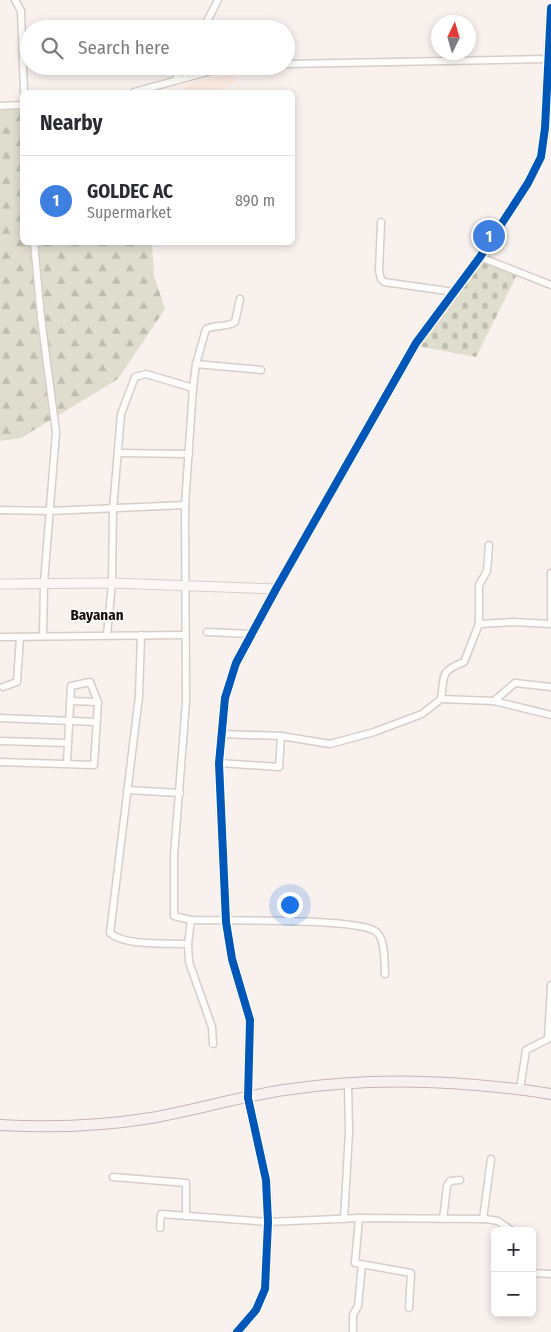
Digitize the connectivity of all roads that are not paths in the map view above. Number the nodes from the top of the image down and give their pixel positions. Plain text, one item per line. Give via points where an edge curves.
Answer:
1 (15, 0) edge
2 (218, 0) edge
3 (551, 8) edge
4 (21, 20) edge
5 (207, 20) edge
6 (550, 55) edge
7 (295, 64) edge
8 (23, 75) edge
9 (178, 75) edge
10 (195, 75) edge
11 (176, 80) junction
12 (24, 90) edge
13 (141, 90) edge
14 (20, 105) edge
15 (0, 106) edge
16 (380, 222) dead end
17 (34, 245) edge
18 (480, 257) junction
19 (551, 285) edge
20 (454, 292) junction
21 (240, 299) dead end
22 (196, 364) junction
23 (261, 370) dead end
24 (193, 388) junction
25 (118, 453) junction
26 (189, 454) junction
27 (185, 505) junction
28 (113, 509) junction
29 (0, 510) edge
30 (50, 511) junction
31 (489, 545) dead end
32 (551, 573) edge
33 (44, 583) junction
34 (112, 583) junction
35 (0, 584) edge
36 (186, 586) junction
37 (276, 589) junction
38 (479, 624) junction
39 (551, 624) edge
40 (207, 632) dead end
41 (141, 634) junction
42 (252, 634) junction
43 (107, 635) junction
44 (185, 635) junction
45 (43, 636) junction
46 (0, 637) edge
47 (20, 637) junction
48 (3, 687) dead end
49 (551, 687) edge
50 (441, 699) junction
51 (70, 701) junction
52 (494, 701) junction
53 (98, 702) junction
54 (551, 715) edge
55 (0, 718) edge
56 (69, 721) junction
57 (96, 722) junction
58 (222, 734) junction
59 (281, 736) junction
60 (0, 741) edge
61 (68, 743) junction
62 (0, 762) edge
63 (219, 763) junction
64 (67, 764) junction
65 (127, 790) junction
66 (180, 793) junction
67 (191, 920) junction
68 (226, 922) junction
69 (188, 944) junction
70 (385, 974) dead end
71 (551, 985) edge
72 (213, 1044) dead end
73 (348, 1083) junction
74 (520, 1089) junction
75 (551, 1094) edge
76 (248, 1098) junction
77 (0, 1125) edge
78 (491, 1159) dead end
79 (113, 1177) dead end
80 (460, 1180) dead end
81 (186, 1216) junction
82 (359, 1218) junction
83 (344, 1219) junction
84 (443, 1219) junction
85 (483, 1219) junction
86 (268, 1222) junction
87 (506, 1227) edge
88 (160, 1228) dead end
89 (362, 1265) junction
90 (536, 1273) edge
91 (551, 1274) edge
92 (409, 1308) dead end
93 (237, 1332) edge
94 (353, 1332) edge

1 - 4 street
2 - 5 street
3 - 6 street
6 - 7 street
6 - 18 street via 541,157
8 - 12 street
9 - 11 street
10 - 11 street
11 - 13 street
14 - 15 street
16 - 20 street via 379,271 384,282
17 - 30 street via 40,318 56,432
18 - 19 street
18 - 20 street
20 - 37 street via 416,343
21 - 22 street via 235,322 206,329
22 - 23 street
22 - 24 street
24 - 25 street via 146,374 135,377 121,414
24 - 26 street
25 - 26 street
25 - 28 street
26 - 27 street
27 - 28 street
27 - 36 street
28 - 30 street
28 - 34 street
29 - 30 street
30 - 33 street
31 - 38 street via 487,571 479,585
32 - 39 street
33 - 34 street
33 - 35 street
33 - 45 street
34 - 36 street
34 - 43 street
36 - 37 street
36 - 44 street
37 - 42 street
38 - 39 street
38 - 50 street via 464,662 444,672
40 - 42 street
41 - 43 street
41 - 44 street
41 - 65 street via 139,696
42 - 58 street via 236,663 225,698
43 - 45 street
44 - 66 street via 186,702
45 - 47 street
46 - 47 street
47 - 48 street via 17,682
49 - 52 street via 515,683
50 - 52 street
50 - 59 street via 422,714 330,744
51 - 53 street
51 - 53 street via 71,686 90,682
51 - 56 street
52 - 54 street
53 - 57 street
55 - 56 street
56 - 57 street
56 - 61 street
57 - 64 street via 94,765
58 - 59 street
58 - 63 street
59 - 63 street via 279,767
60 - 61 street
61 - 64 street
62 - 64 street
63 - 68 street
65 - 66 street
65 - 69 street via 110,932 116,939
66 - 67 street via 174,856 174,916
67 - 68 street
67 - 69 street
68 - 70 street via 305,922 364,927 376,931 382,939
68 - 76 street via 232,959 250,1020
69 - 72 street via 191,969 212,1027
71 - 74 street via 548,1039 526,1050
73 - 74 main road via 429,1081
73 - 76 main road via 283,1090
73 - 83 street
74 - 75 main road
76 - 77 main road via 120,1122
76 - 86 street via 266,1180
78 - 85 street
79 - 81 street via 186,1183
80 - 84 street via 450,1181 447,1186
81 - 86 street
81 - 88 street via 161,1214
82 - 83 street
82 - 84 street
82 - 89 street via 356,1263
83 - 86 street
84 - 85 street
85 - 87 street via 498,1221
86 - 93 street via 265,1289 256,1310
89 - 92 street via 411,1272
89 - 94 street
90 - 91 street

